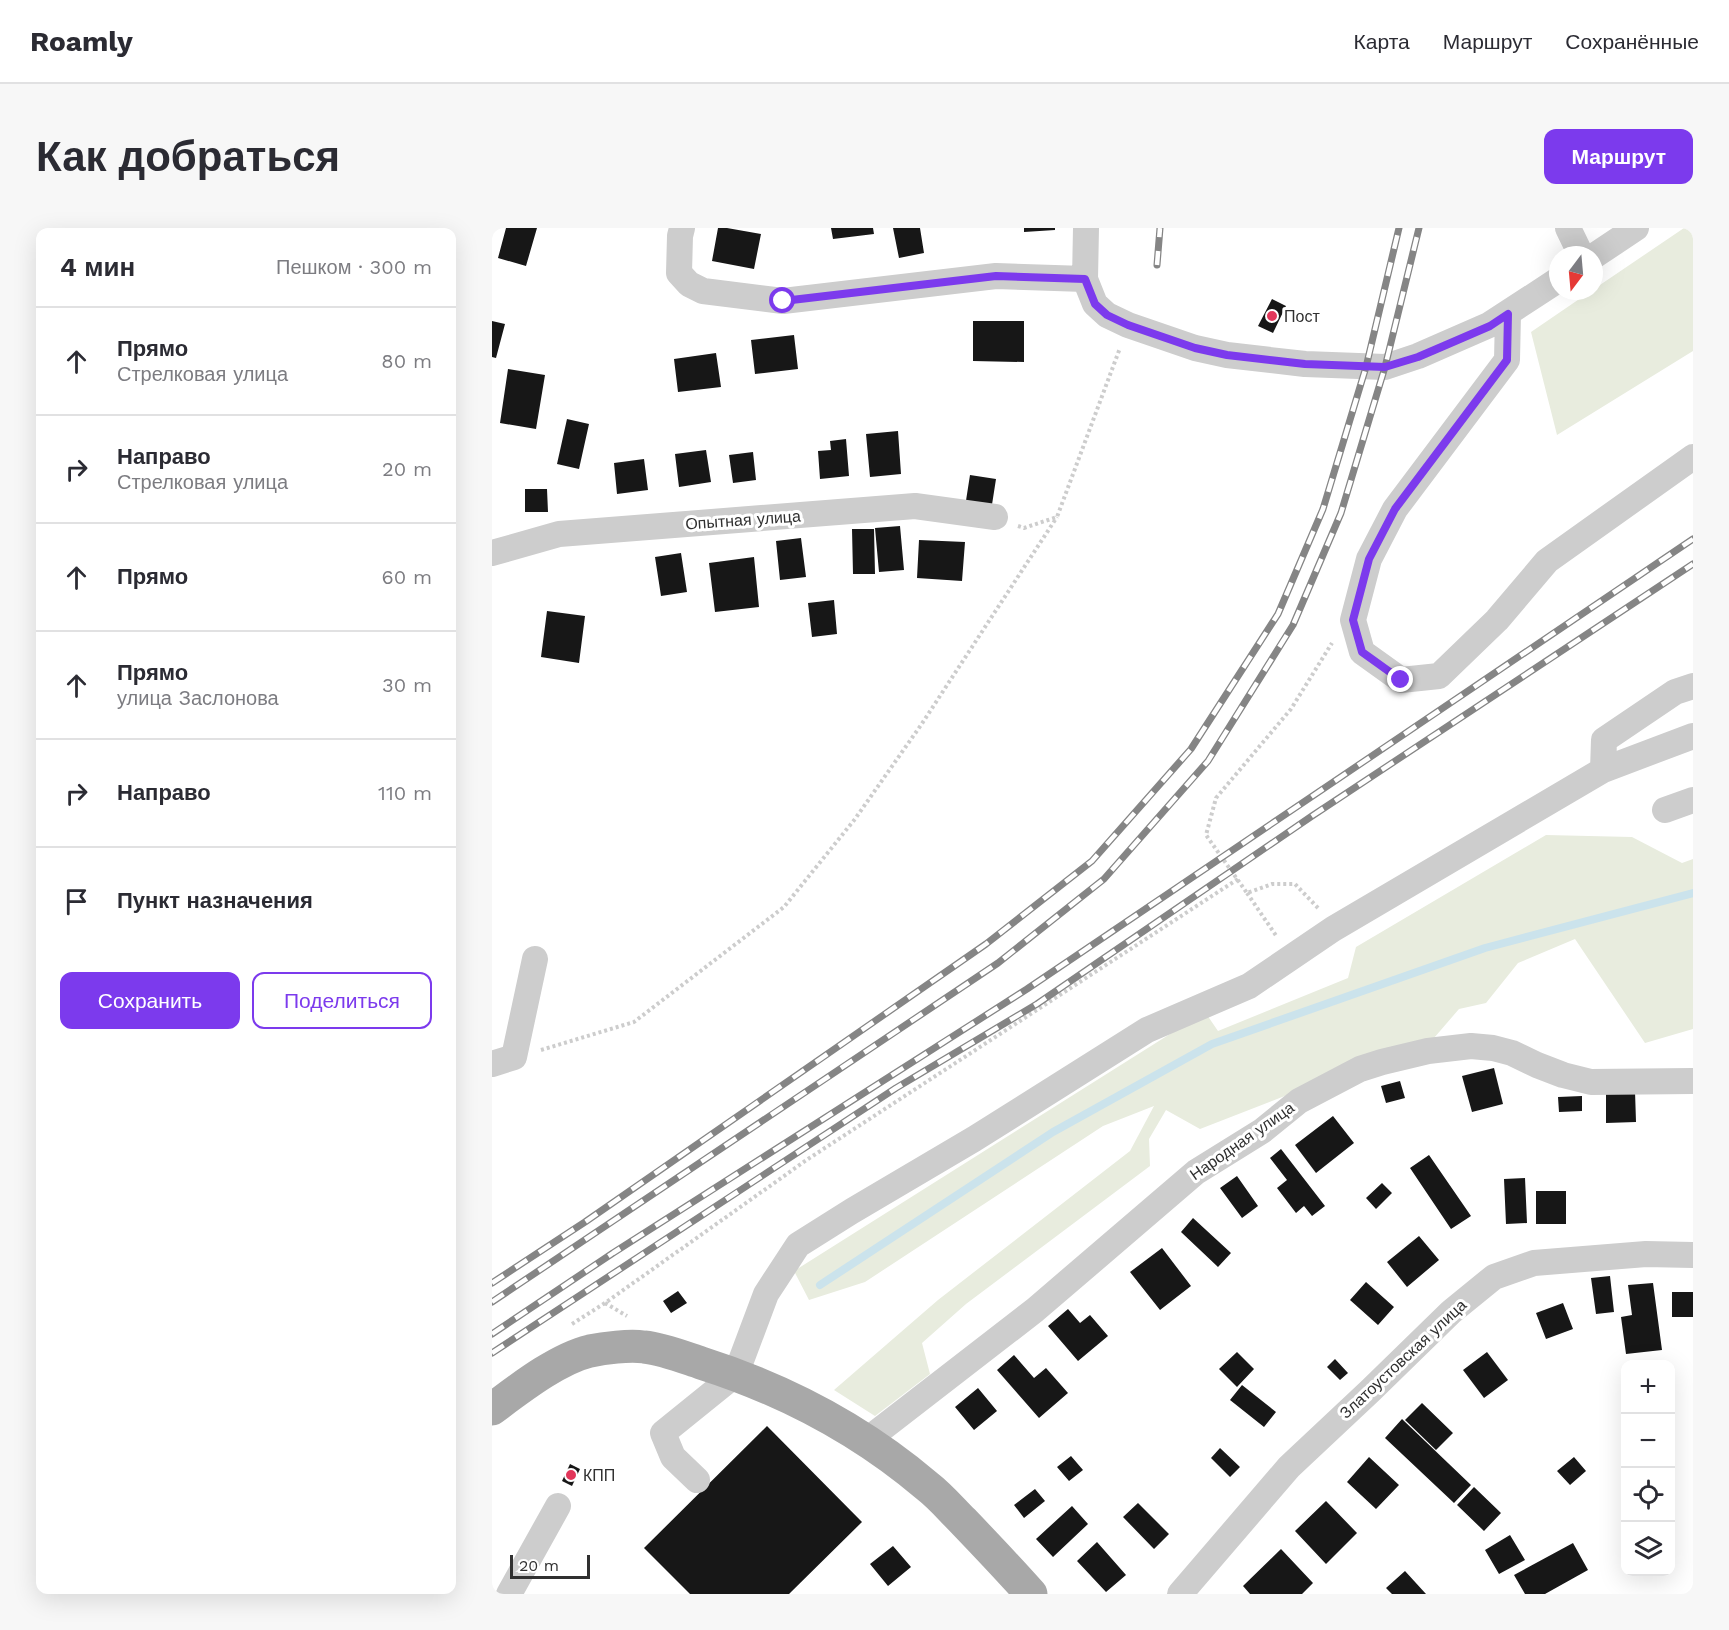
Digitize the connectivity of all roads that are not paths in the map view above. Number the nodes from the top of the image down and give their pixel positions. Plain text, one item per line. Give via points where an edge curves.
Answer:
1 (682, 228) edge
2 (1086, 228) edge
3 (1568, 228) edge
4 (1636, 228) edge
5 (1577, 246) edge
6 (1603, 250) edge
7 (1085, 279) junction
8 (1549, 286) edge
9 (1508, 314) junction
10 (1693, 457) edge
11 (995, 518) road end
12 (492, 553) edge
13 (1693, 686) edge
14 (1693, 736) edge
15 (1603, 770) junction
16 (1693, 800) edge
17 (1665, 810) dead end
18 (535, 959) dead end
19 (503, 1060) edge
20 (1693, 1081) edge
21 (1693, 1255) edge
22 (736, 1374) junction
23 (492, 1409) edge
24 (867, 1440) junction
25 (697, 1480) dead end
26 (558, 1506) dead end
27 (509, 1594) edge
28 (1031, 1594) edge
29 (1180, 1594) edge

1 - 7 street via 679,273 703,291 783,301 996,276
2 - 7 street
3 - 5 street
4 - 6 street
7 - 9 street via 1095,304 1107,315 1134,327 1227,355 1305,364 1385,367 1446,345
8 - 9 street
9 - 10 street via 1507,360 1395,509 1369,559 1353,620 1362,652 1401,680 1439,676 1497,620 1547,561
11 - 12 street, Опытная улица via 915,506 559,534
13 - 15 street via 1675,692 1604,740
14 - 15 street
15 - 22 street via 1333,929 1249,986 1147,1030 798,1245 766,1293
16 - 17 street
18 - 19 street
20 - 24 street, Народная улица via 1591,1082 1554,1072 1493,1047 1471,1046 1428,1051 1360,1069 1299,1101 1262,1131 1196,1172 1035,1310
21 - 29 street, Златоустовская улица via 1646,1254 1534,1263 1494,1277 1451,1312 1288,1467
22 - 23 main road via 645,1347 589,1351 527,1383
22 - 24 main road via 808,1406
22 - 25 street via 663,1433 673,1457
24 - 28 main road via 929,1487
26 - 27 street

